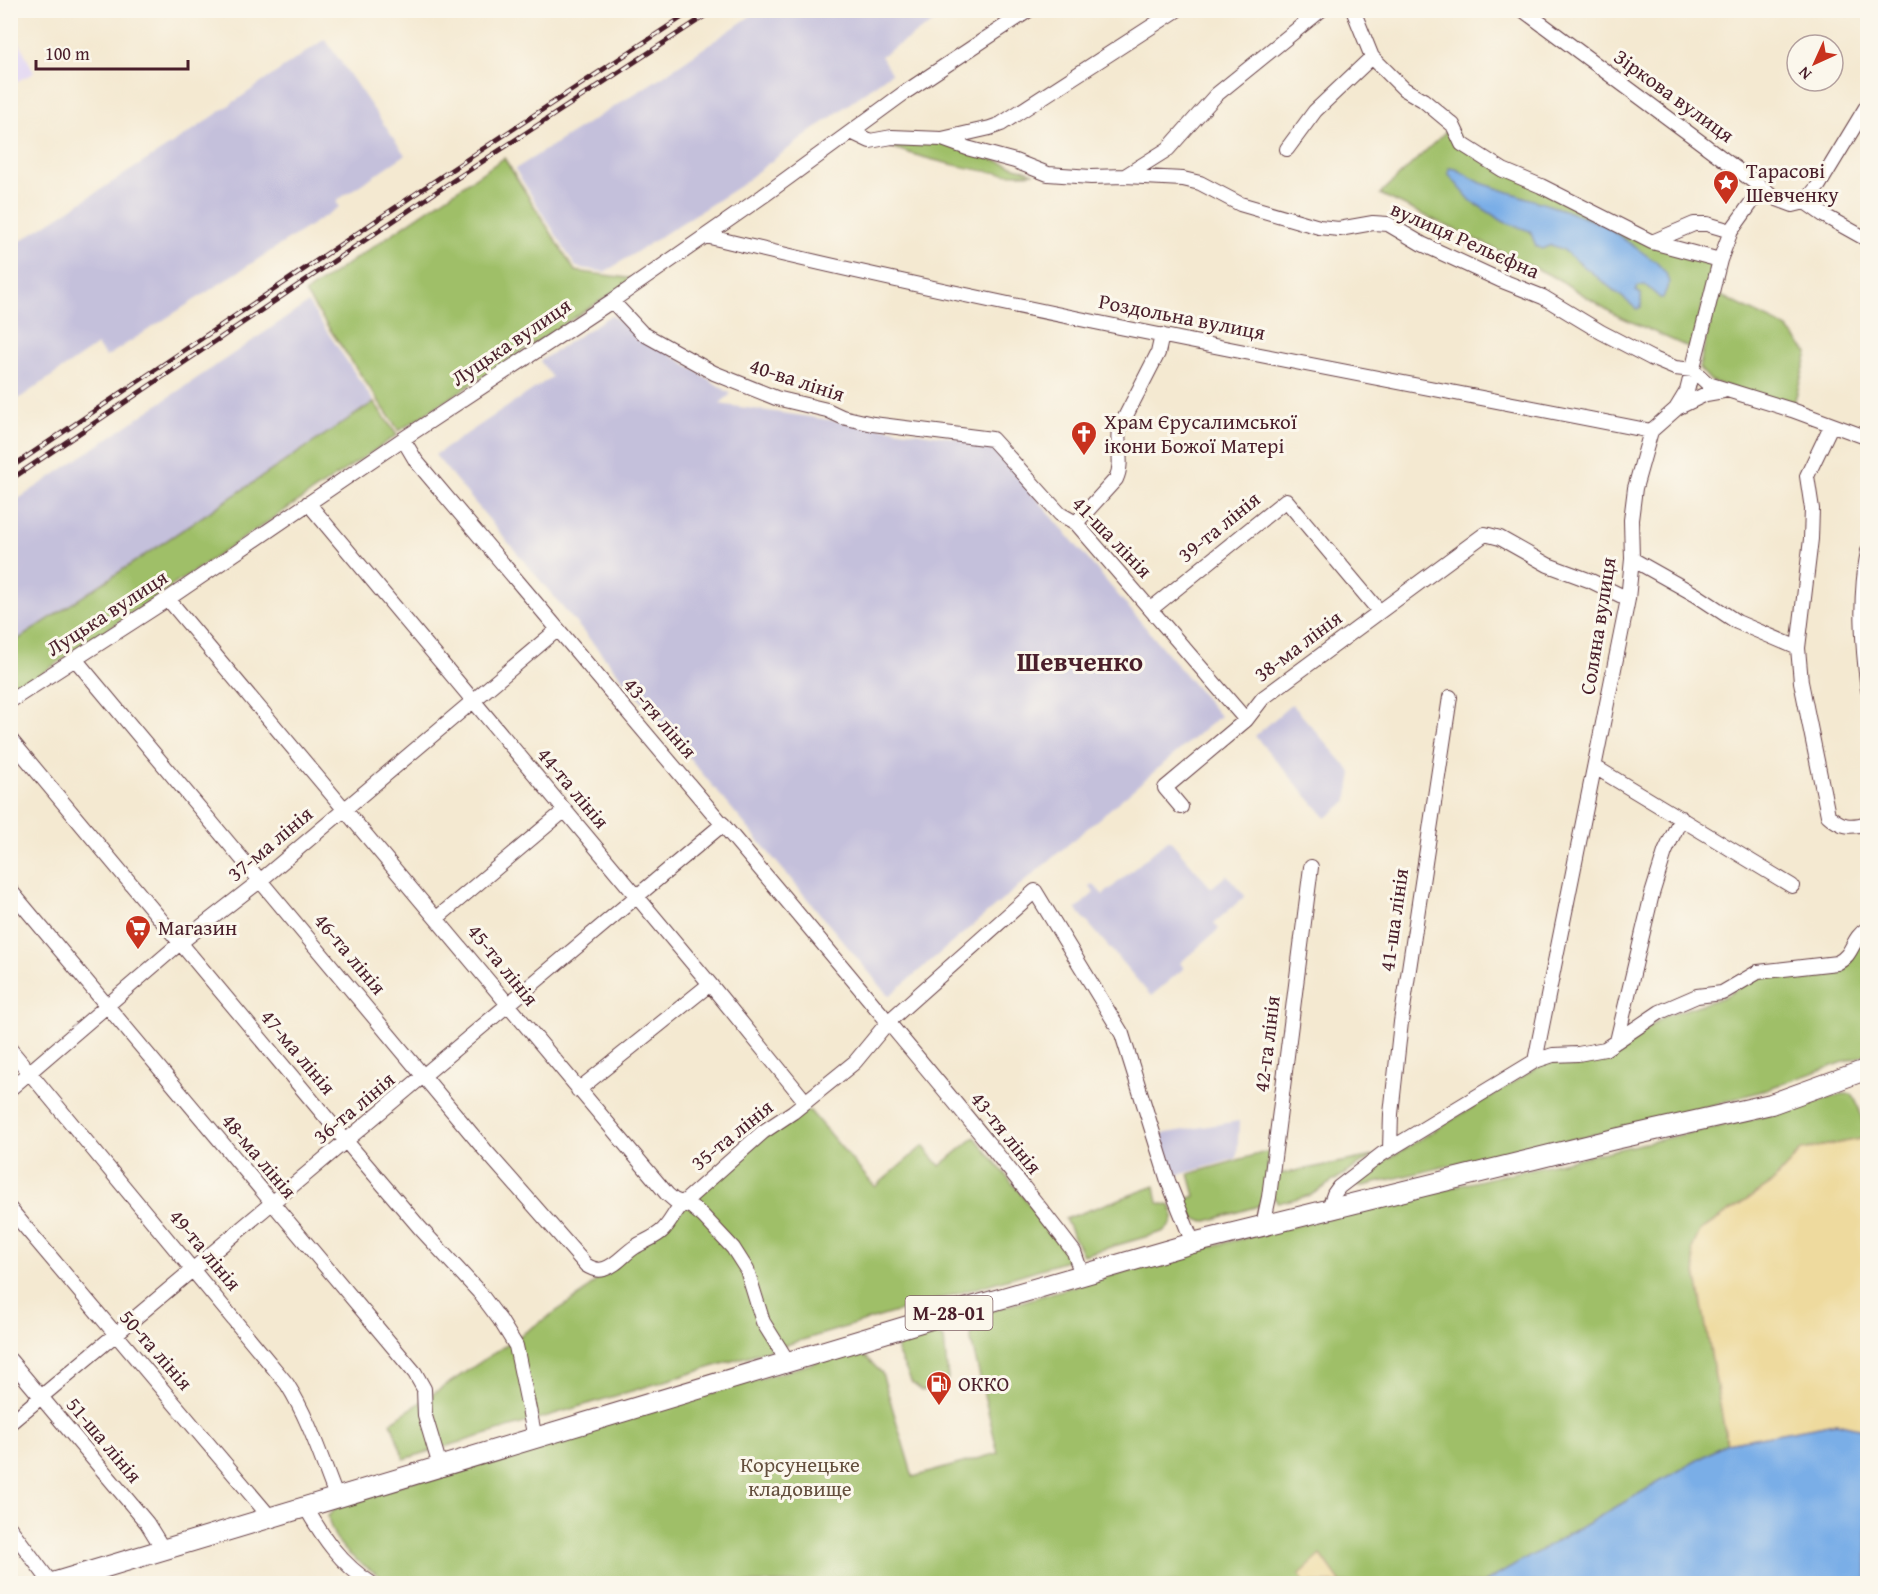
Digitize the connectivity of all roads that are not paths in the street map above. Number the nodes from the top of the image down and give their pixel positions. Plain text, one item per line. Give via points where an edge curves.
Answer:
1 (1029, 10) edge
2 (1177, 10) edge
3 (1321, 10) edge
4 (1353, 10) edge
5 (1522, 10) edge
6 (1372, 57) junction
7 (1868, 104) edge
8 (851, 132) junction
9 (942, 139) junction
10 (1287, 150) dead end
11 (1125, 176) junction
12 (1762, 188) junction
13 (1805, 202) junction
14 (1731, 231) junction
15 (706, 236) junction
16 (1868, 240) edge
17 (1652, 242) junction
18 (1720, 260) junction
19 (612, 301) junction
20 (1162, 335) junction
21 (1693, 370) junction
22 (1725, 390) junction
23 (1676, 409) junction
24 (1831, 426) junction
25 (1651, 431) junction
26 (1868, 438) edge
27 (403, 439) junction
28 (992, 439) joint
29 (308, 503) junction
30 (1076, 523) junction
31 (1868, 551) edge
32 (1632, 559) junction
33 (168, 599) junction
34 (1628, 599) junction
35 (1151, 609) junction
36 (1379, 612) junction
37 (557, 630) junction
38 (1798, 648) junction
39 (75, 659) junction
40 (1868, 690) edge
41 (1450, 697) dead end
42 (473, 701) junction
43 (10, 702) edge
44 (1246, 720) junction
45 (10, 739) edge
46 (1595, 768) junction
47 (1181, 807) dead end
48 (345, 809) junction
49 (564, 811) junction
50 (1681, 818) junction
51 (1868, 823) edge
52 (723, 824) junction
53 (1311, 867) dead end
54 (261, 880) junction
55 (1792, 886) dead end
56 (10, 890) edge
57 (637, 897) junction
58 (437, 918) junction
59 (1868, 928) edge
60 (180, 943) junction
61 (710, 984) junction
62 (106, 1005) junction
63 (508, 1006) junction
64 (888, 1022) junction
65 (1617, 1041) junction
66 (10, 1049) edge
67 (1535, 1061) junction
68 (1868, 1069) edge
69 (30, 1073) junction
70 (425, 1076) junction
71 (10, 1089) edge
72 (578, 1090) junction
73 (805, 1101) junction
74 (345, 1140) junction
75 (1389, 1149) junction
76 (682, 1203) junction
77 (272, 1205) junction
78 (1329, 1208) junction
79 (10, 1209) edge
80 (1263, 1225) junction
81 (1193, 1243) junction
82 (194, 1269) junction
83 (598, 1270) joint
84 (1082, 1275) junction
85 (115, 1335) junction
86 (10, 1360) edge
87 (788, 1362) junction
88 (41, 1398) junction
89 (10, 1423) edge
90 (535, 1438) junction
91 (440, 1466) junction
92 (336, 1497) junction
93 (305, 1506) junction
94 (270, 1517) junction
95 (10, 1528) edge
96 (163, 1549) junction
97 (50, 1583) edge
98 (372, 1584) edge

1 - 8 street, Луцька вулиця
2 - 9 street via 1001,124
3 - 11 street via 1216,95 1168,149
4 - 6 street
5 - 12 street, Зіркова вулиця
6 - 10 street via 1315,111
6 - 17 street via 1404,89 1453,125 1462,144 1503,170
7 - 13 street
8 - 9 street, вулиця Рельєфна via 870,141 892,137
8 - 15 street, Луцька вулиця
9 - 11 street, вулиця Рельєфна via 1047,174
11 - 21 street, вулиця Рельєфна via 1200,183 1240,204 1319,227 1388,224 1422,244 1543,297 1651,358 1675,368
12 - 13 street, Зіркова вулиця via 1785,203
12 - 14 street
13 - 16 street
14 - 17 street via 1707,224 1694,225
14 - 18 street
15 - 19 street, Луцька вулиця
15 - 20 street, Роздольна вулиця via 850,271
17 - 18 street
18 - 21 street
19 - 27 street, Луцька вулиця
19 - 28 street, 40-ва лінія via 642,333 714,373 776,398 873,424
20 - 25 street, Роздольна вулиця
20 - 30 street via 1158,353 1119,429 1116,479
21 - 22 street, вулиця Рельєфна via 1708,384
21 - 23 street
22 - 23 street via 1706,394
22 - 24 street, вулиця Рельєфна
23 - 25 street
24 - 26 street, вулиця Рельєфна
24 - 38 street via 1807,476 1811,539
25 - 32 street, Соляна вулиця via 1635,488
27 - 29 street, Луцька вулиця
27 - 37 street, 43-тя лінія via 416,461
28 - 30 street, 41-ша лінія via 1060,514
29 - 33 street, Луцька вулиця
29 - 42 street, 44-та лінія
30 - 35 street, 41-ша лінія
31 - 40 street via 1862,619
32 - 34 street, Соляна вулиця
32 - 38 street via 1737,622
33 - 39 street, Луцька вулиця
33 - 48 street, 45-та лінія
34 - 36 street, 38-ма лінія via 1485,534
34 - 46 street, Соляна вулиця
35 - 36 street, 39-та лінія via 1286,500
35 - 44 street, 41-ша лінія
36 - 44 street, 38-ма лінія via 1263,698
37 - 42 street, 37-ма лінія
37 - 52 street, 43-тя лінія
38 - 51 street via 1828,815 1844,826
39 - 43 street, Луцька вулиця
39 - 54 street, 46-та лінія
41 - 75 street, 41-ша лінія via 1401,1022
42 - 48 street, 37-ма лінія
42 - 49 street, 44-та лінія
44 - 47 street, 38-ма лінія via 1165,788
45 - 60 street, 47-ма лінія
46 - 50 street
46 - 67 street, Соляна вулиця
48 - 54 street, 37-ма лінія
48 - 58 street, 45-та лінія
49 - 57 street, 44-та лінія
49 - 58 street
50 - 55 street
50 - 65 street via 1655,883
52 - 57 street, 36-та лінія
52 - 64 street, 43-тя лінія
53 - 80 street, 42-га лінія
54 - 60 street, 37-ма лінія
54 - 70 street, 46-та лінія
56 - 62 street, 48-ма лінія
57 - 61 street, 44-та лінія
57 - 63 street, 36-та лінія
58 - 63 street, 45-та лінія
59 - 65 street via 1855,938 1846,959 1758,972 1722,993 1697,996 1660,1012
60 - 62 street, 37-ма лінія
60 - 74 street, 47-ма лінія
61 - 72 street
61 - 73 street, 44-та лінія
62 - 69 street, 37-ма лінія
62 - 77 street, 48-ма лінія
63 - 70 street, 36-та лінія
63 - 72 street, 45-та лінія
64 - 73 street, 35-та лінія via 855,1062
64 - 81 street via 1035,891 1122,1034 1168,1181
64 - 84 street, 43-тя лінія via 1074,1252
65 - 67 street via 1605,1048
66 - 69 street, 49-та лінія
67 - 75 street
68 - 78 highway, М-28-01 via 1771,1104
69 - 71 street, 37-ма лінія
69 - 82 street, 49-та лінія
70 - 74 street, 36-та лінія
70 - 83 street, 46-та лінія via 579,1256
72 - 76 street, 45-та лінія via 667,1194
73 - 76 street, 35-та лінія
74 - 77 street, 36-та лінія
74 - 90 street, 47-ма лінія via 500,1320 516,1346
75 - 78 street via 1339,1187
76 - 83 street, 35-та лінія via 655,1237 634,1247 611,1266
76 - 87 street, 45-та лінія via 703,1216 733,1248 747,1270 763,1322
77 - 82 street, 36-та лінія
77 - 91 street, 48-ма лінія via 415,1373 424,1389 425,1416
78 - 80 highway, М-28-01
79 - 85 street, 50-та лінія
80 - 81 highway, М-28-01
81 - 84 highway, М-28-01
82 - 85 street, 36-та лінія
82 - 92 street, 49-та лінія via 299,1402
84 - 87 highway, М-28-01
85 - 88 street, 36-та лінія
85 - 94 street, 50-та лінія
86 - 88 street, 51-ша лінія
87 - 90 highway, М-28-01
88 - 89 street, 36-та лінія
88 - 96 street, 51-ша лінія via 147,1523
90 - 91 highway, М-28-01
91 - 92 highway, М-28-01
92 - 93 highway, М-28-01
93 - 94 highway, М-28-01
93 - 98 street via 337,1555
94 - 96 highway, М-28-01
95 - 97 street
96 - 97 highway, М-28-01

